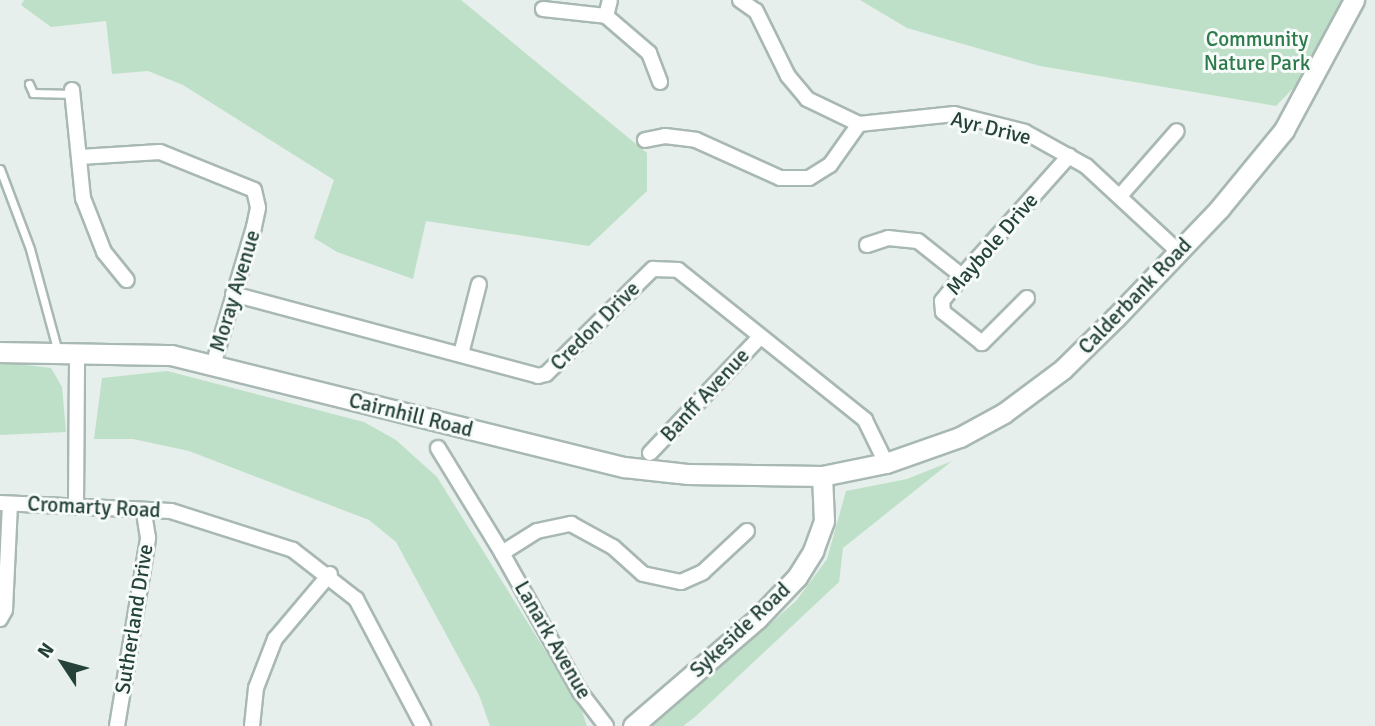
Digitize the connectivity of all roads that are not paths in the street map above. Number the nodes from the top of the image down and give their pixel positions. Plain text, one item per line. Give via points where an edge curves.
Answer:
1 (610, 0) edge
2 (740, 0) edge
3 (1354, 0) edge
4 (543, 9) dead end
5 (606, 16) junction
6 (660, 82) dead end
7 (29, 84) dead end
8 (73, 92) joint
9 (859, 124) junction
10 (1177, 131) dead end
11 (645, 140) dead end
12 (1069, 156) junction
13 (80, 157) junction
14 (0, 169) edge
15 (1120, 197) junction
16 (866, 246) dead end
17 (1179, 252) junction
18 (962, 276) junction
19 (127, 280) dead end
20 (479, 284) dead end
21 (233, 294) junction
22 (1027, 298) dead end
23 (760, 337) junction
24 (0, 352) edge
25 (68, 352) junction
26 (461, 355) junction
27 (213, 365) junction
28 (438, 449) dead end
29 (650, 453) dead end
30 (886, 463) junction
31 (822, 475) junction
32 (5, 503) edge
33 (76, 507) junction
34 (144, 512) junction
35 (747, 531) dead end
36 (502, 553) junction
37 (330, 574) junction
38 (0, 619) edge
39 (117, 726) edge
40 (252, 726) edge
41 (423, 726) edge
42 (606, 726) edge
43 (633, 726) edge

1 - 5 street
2 - 9 street via 756,11 788,76 807,99
3 - 17 main road, Calderbank Road via 1284,130
4 - 5 street
5 - 6 street via 649,53
7 - 8 lane via 33,93
8 - 13 street
9 - 11 street via 830,165 810,178 780,178 696,140 665,136
9 - 12 street, Ayr Drive via 954,114 1025,132
10 - 15 street
12 - 15 street, Ayr Drive
12 - 18 street, Maybole Drive
13 - 19 street via 83,198 104,252
13 - 21 street, Moray Avenue via 160,152 254,190 258,208
14 - 25 lane
15 - 17 street, Ayr Drive
16 - 18 street via 888,238 918,241
17 - 30 main road, Calderbank Road via 1063,369 1004,413 960,437
18 - 22 street, Maybole Drive via 942,301 943,312 982,342
20 - 26 street
21 - 26 street, Credon Drive
21 - 27 street, Moray Avenue
23 - 26 street, Credon Drive via 678,270 653,269 547,374
23 - 29 street, Banff Avenue
23 - 30 street, Credon Drive via 864,420
24 - 25 main road, Cairnhill Road
25 - 27 main road, Cairnhill Road via 171,355
25 - 33 street
27 - 31 main road, Cairnhill Road via 624,467 687,474
28 - 36 street, Lanark Avenue
30 - 31 main road, Calderbank Road
31 - 43 main road, Sykeside Road via 824,521 813,551 796,577 757,619
32 - 33 street, Cromarty Road
32 - 38 street via 5,610
33 - 34 street, Cromarty Road via 130,506
34 - 37 street, Cromarty Road via 171,511 293,550
34 - 39 street, Sutherland Drive via 148,538
35 - 36 street via 703,572 681,582 643,574 613,547 571,524 537,531
36 - 42 street, Lanark Avenue via 580,692
37 - 40 street via 275,639 256,688
37 - 41 street, Cromarty Road via 356,599

